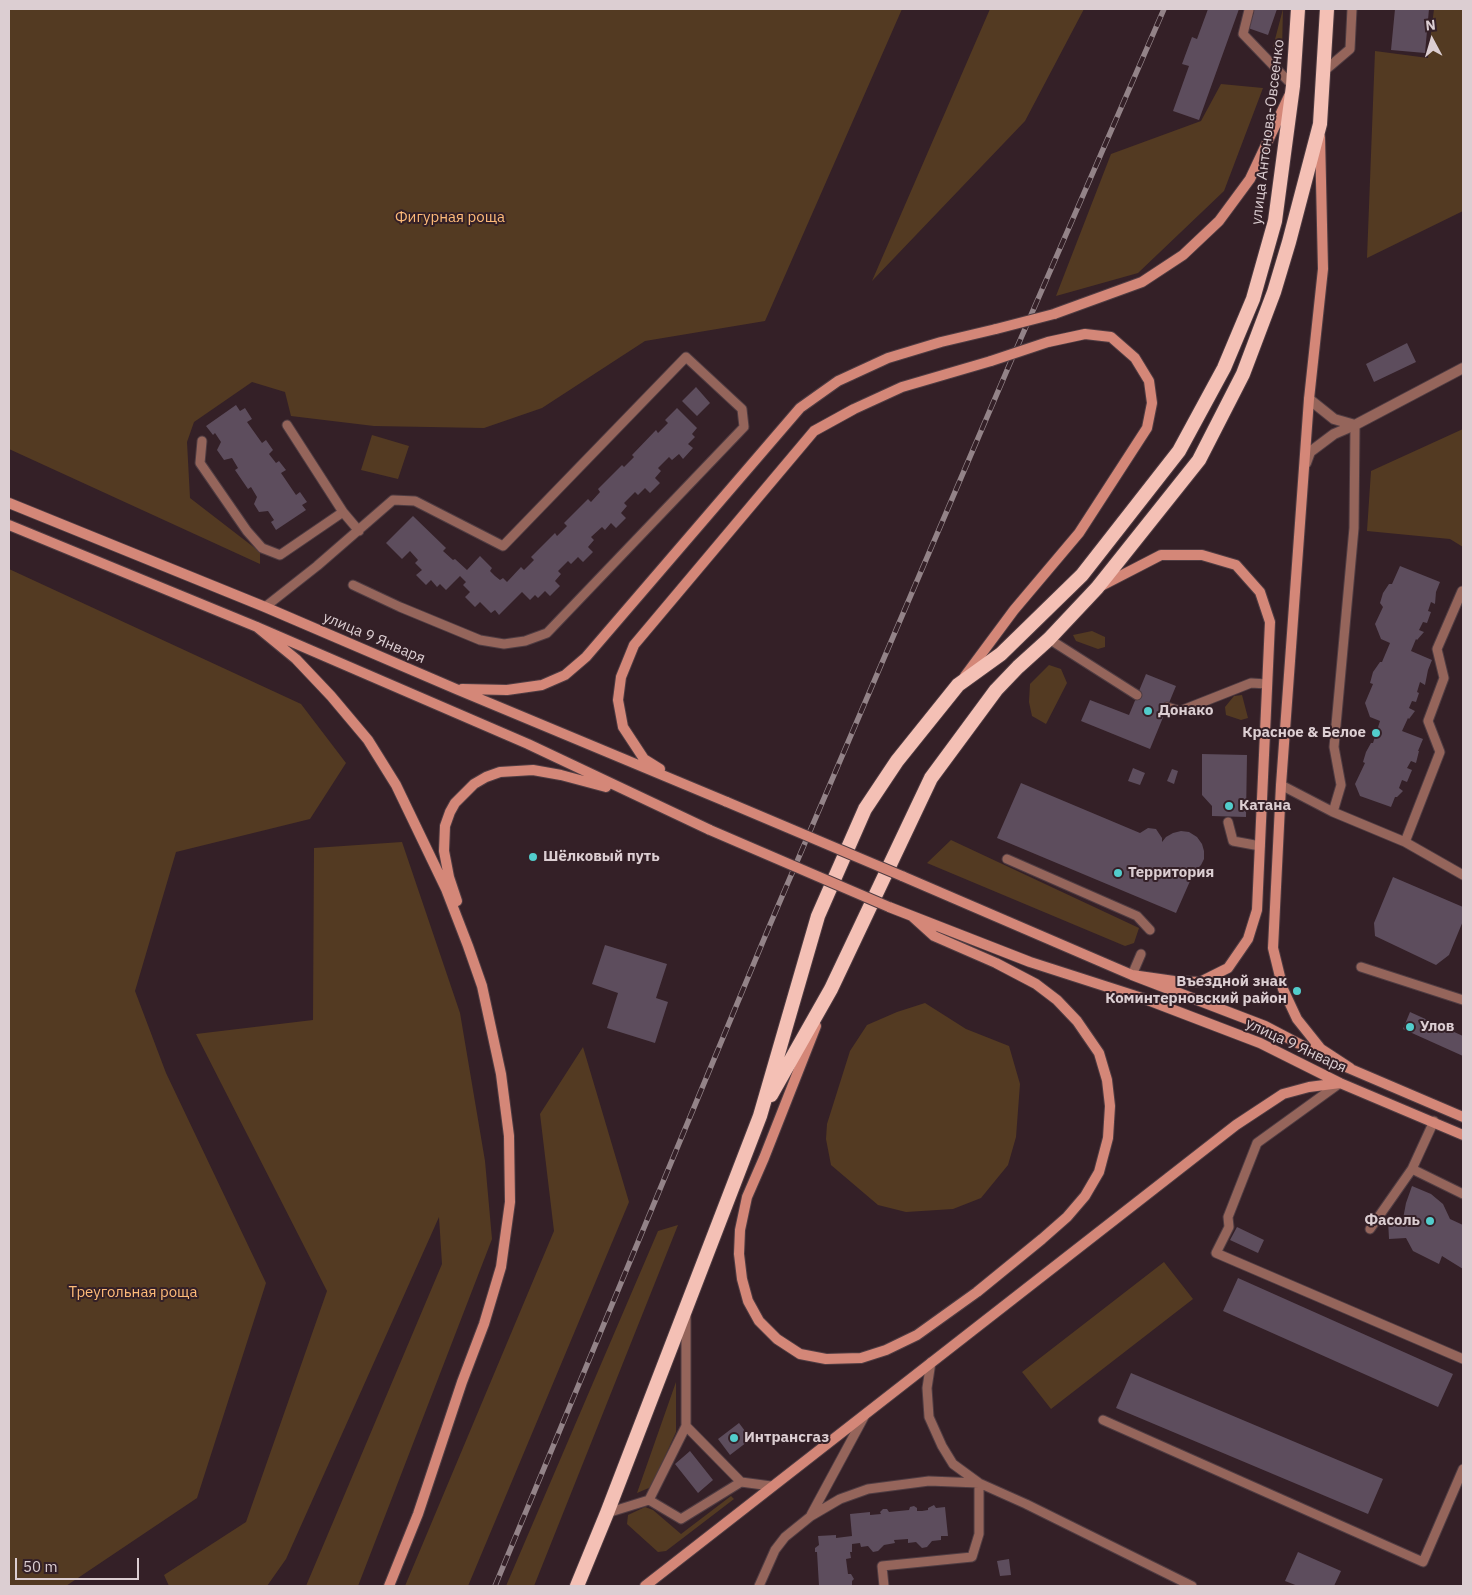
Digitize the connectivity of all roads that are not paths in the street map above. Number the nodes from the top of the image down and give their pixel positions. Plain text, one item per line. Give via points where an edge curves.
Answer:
1 (1298, 9) edge
2 (1327, 9) edge
3 (1352, 9) edge
4 (1249, 10) dead end
5 (1323, 72) junction
6 (1293, 86) junction
7 (1320, 124) junction
8 (1462, 369) edge
9 (1309, 399) junction
10 (287, 425) dead end
11 (1355, 425) junction
12 (202, 441) dead end
13 (1304, 466) junction
14 (9, 503) edge
15 (343, 512) junction
16 (9, 525) edge
17 (359, 531) junction
18 (353, 585) dead end
19 (1097, 588) junction
20 (1462, 591) dead end
21 (265, 607) junction
22 (257, 627) junction
23 (1049, 639) junction
24 (958, 684) junction
25 (1267, 684) junction
26 (456, 689) junction
27 (1137, 694) dead end
28 (1168, 707) dead end
29 (680, 783) junction
30 (1281, 785) junction
31 (631, 794) junction
32 (1333, 812) junction
33 (1228, 822) dead end
34 (1405, 842) junction
35 (1260, 846) junction
36 (1007, 859) dead end
37 (1463, 875) edge
38 (913, 917) junction
39 (1150, 930) dead end
40 (468, 946) junction
41 (1141, 954) dead end
42 (1361, 967) dead end
43 (1132, 975) junction
44 (831, 989) junction
45 (1463, 1000) edge
46 (1350, 1068) junction
47 (1340, 1083) junction
48 (760, 1116) junction
49 (1463, 1116) edge
50 (1434, 1122) junction
51 (1463, 1135) edge
52 (1412, 1169) junction
53 (1463, 1194) edge
54 (1370, 1229) dead end
55 (686, 1308) junction
56 (1463, 1359) edge
57 (931, 1362) junction
58 (867, 1412) junction
59 (1104, 1420) dead end
60 (686, 1426) junction
61 (1463, 1469) edge
62 (741, 1482) junction
63 (979, 1483) junction
64 (771, 1486) junction
65 (650, 1500) junction
66 (607, 1513) junction
67 (810, 1516) junction
68 (389, 1586) edge
69 (578, 1586) edge
70 (644, 1586) edge
71 (759, 1586) edge
72 (884, 1586) edge
73 (1192, 1586) edge

1 - 6 highway, улица Антонова-Овсеенко
2 - 5 highway
3 - 5 lane via 1350,48
4 - 6 lane via 1243,34
5 - 7 highway
6 - 24 highway, улица Антонова-Овсеенко via 1275,221 1253,300 1224,368 1179,451 1082,575 1001,654
6 - 26 main road, bridge via 1250,179 1220,221 1183,255 1142,282 1054,314 888,358 838,381 800,408 586,657 565,675 542,685 507,690
7 - 9 main road via 1323,268
7 - 19 highway via 1274,292 1243,374 1199,460
8 - 11 street
9 - 11 street via 1334,419
9 - 13 main road
10 - 15 lane
11 - 13 street via 1319,443 1310,452
11 - 32 lane via 1354,528 1334,747 1341,785
12 - 15 lane via 200,463 262,548 280,555
13 - 30 main road
14 - 21 main road, улица 9 Января
15 - 17 lane
16 - 22 main road
17 - 18 lane via 393,500 416,501 504,546 686,357 742,409 744,428 547,633 504,644 480,640
17 - 21 lane
19 - 23 highway
19 - 25 main road via 1161,555 1202,555 1236,565 1260,592 1270,622
20 - 34 lane via 1437,649 1444,678 1428,720 1440,752
21 - 26 main road, улица 9 Января
22 - 31 main road via 528,744
22 - 40 main road via 296,659 356,725 382,760 446,889
23 - 27 lane
23 - 44 highway via 996,690 931,778
24 - 29 main road, bridge via 1014,610 1079,533 1147,428 1152,403 1149,381 1136,358 1111,337 1085,334 1048,342 902,387 814,431 634,645 621,678 618,700 623,727 644,759
24 - 48 highway, улица Антонова-Овсеенко via 896,761 865,809 818,916
25 - 28 lane via 1250,684 1180,711
25 - 35 main road
26 - 29 main road, улица 9 Января
29 - 43 main road, улица 9 Января, bridge
30 - 32 lane
30 - 46 main road via 1273,948 1283,989 1297,1019 1321,1049
31 - 38 main road, улица 9 Января, bridge
31 - 40 main road via 533,770 500,772 480,780 462,794 445,826 444,851
32 - 34 lane
33 - 35 lane via 1233,842
34 - 37 lane
35 - 43 main road via 1257,910 1248,939 1228,968 1200,982
36 - 39 lane via 1137,916
38 - 44 main road via 934,936 1036,984 1077,1021 1099,1053 1107,1080 1110,1106 1108,1138 1099,1172 1086,1196 1042,1240 917,1335 861,1358 826,1359 800,1354 777,1339 759,1321 748,1301 739,1254 747,1197
38 - 47 main road, улица 9 Января via 1260,1043
40 - 68 main road via 482,986 502,1074 509,1136 510,1202 506,1237 501,1267 484,1324 418,1514
41 - 43 lane
42 - 45 lane
43 - 46 main road, улица 9 Января via 1265,1026
44 - 48 highway
46 - 49 main road, улица 9 Января
47 - 50 main road, улица 9 Января
47 - 56 lane via 1257,1143 1216,1253
47 - 57 main road via 1283,1094 1236,1125
48 - 55 highway
50 - 51 main road, улица 9 Января
50 - 52 lane
52 - 53 lane
52 - 54 lane
55 - 60 lane
55 - 66 highway
57 - 58 main road
57 - 63 lane via 927,1388 929,1417 954,1464
58 - 64 main road
58 - 67 lane
59 - 61 lane via 1423,1562
60 - 62 lane
60 - 65 lane
62 - 64 lane
62 - 65 lane via 681,1519
63 - 67 lane via 928,1481 868,1488
63 - 72 lane via 980,1534 972,1557 882,1566
63 - 73 lane
64 - 70 main road
65 - 66 lane
66 - 69 highway
67 - 71 lane via 775,1550

